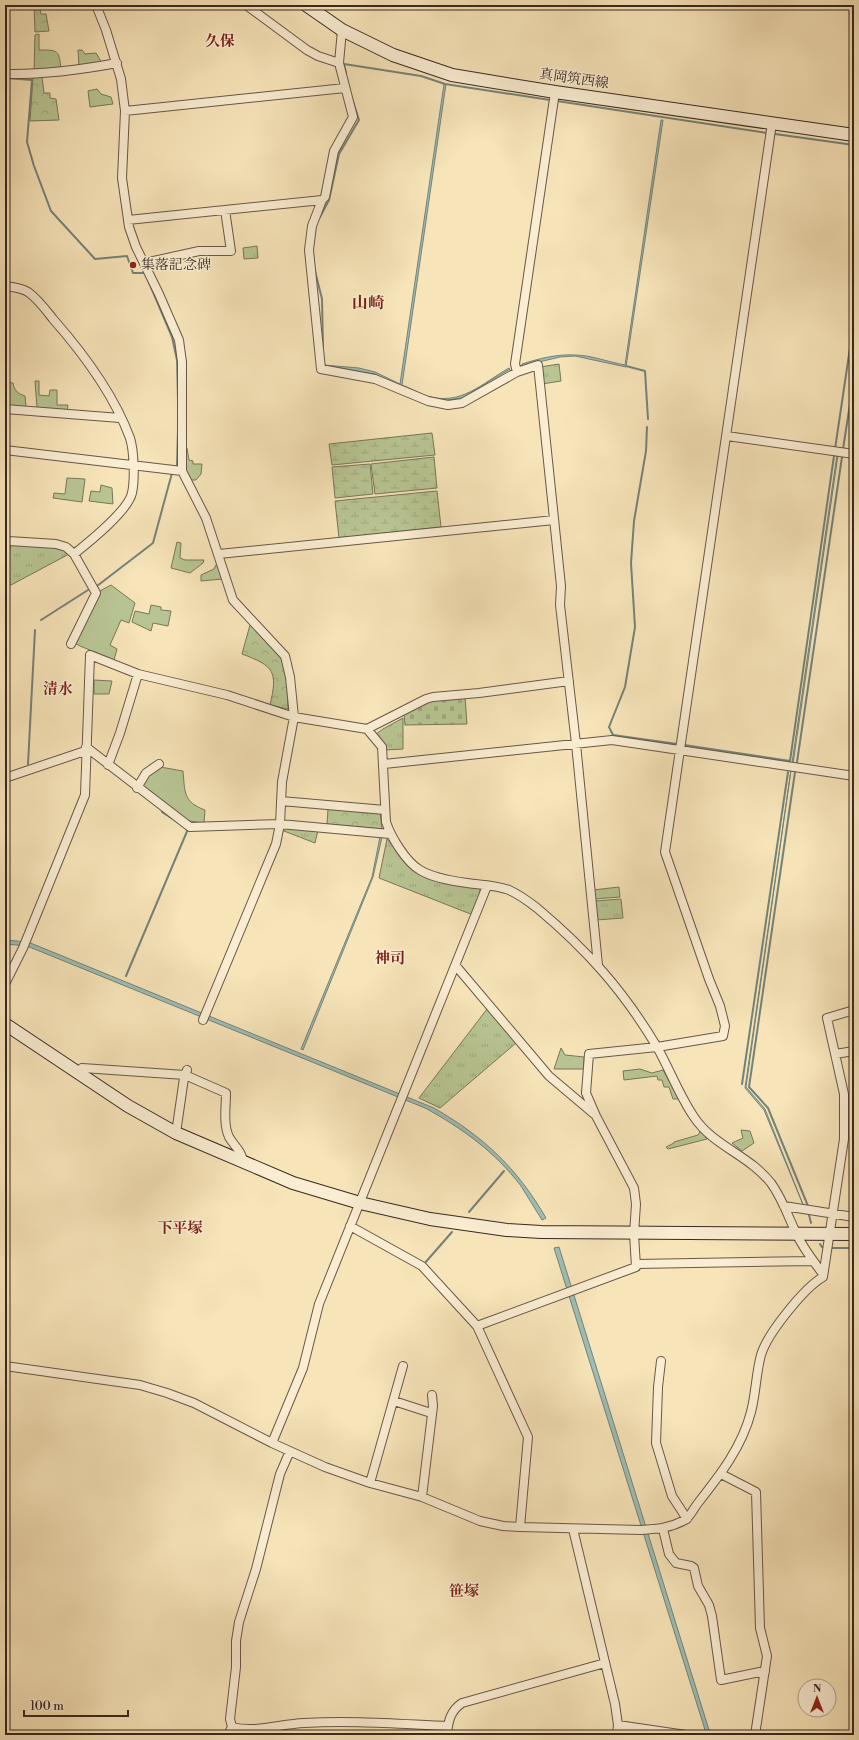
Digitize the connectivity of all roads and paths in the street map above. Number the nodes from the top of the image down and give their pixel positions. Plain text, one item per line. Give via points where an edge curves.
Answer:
1 (96, 5) edge
2 (246, 5) edge
3 (306, 5) edge
4 (342, 30) junction
5 (339, 62) junction
6 (117, 63) junction
7 (5, 74) edge
8 (345, 88) junction
9 (555, 92) junction
10 (126, 112) junction
11 (772, 123) junction
12 (854, 135) edge
13 (322, 200) junction
14 (225, 210) junction
15 (128, 220) junction
16 (144, 263) junction
17 (5, 286) edge
18 (517, 372) junction
19 (5, 409) edge
20 (120, 418) junction
21 (727, 436) junction
22 (5, 450) edge
23 (854, 454) edge
24 (133, 464) junction
25 (182, 471) junction
26 (554, 520) junction
27 (5, 539) edge
28 (74, 554) junction
29 (219, 554) junction
30 (71, 644) dead end
31 (138, 674) junction
32 (569, 681) junction
33 (294, 717) junction
34 (367, 729) junction
35 (576, 744) junction
36 (86, 749) junction
37 (679, 750) junction
38 (159, 764) dead end
39 (384, 764) junction
40 (108, 765) junction
41 (854, 776) edge
42 (5, 778) edge
43 (137, 788) junction
44 (281, 801) junction
45 (385, 810) junction
46 (280, 824) junction
47 (390, 834) junction
48 (487, 886) junction
49 (598, 965) junction
50 (456, 966) junction
51 (5, 984) edge
52 (854, 1010) edge
53 (204, 1016) dead end
54 (5, 1024) edge
55 (657, 1047) junction
56 (854, 1051) edge
57 (835, 1054) junction
58 (82, 1068) dead end
59 (186, 1072) junction
60 (596, 1116) junction
61 (176, 1133) junction
62 (243, 1162) junction
63 (360, 1203) junction
64 (784, 1206) junction
65 (832, 1213) junction
66 (854, 1217) edge
67 (350, 1226) junction
68 (634, 1234) junction
69 (796, 1234) junction
70 (830, 1234) junction
71 (854, 1234) edge
72 (813, 1261) junction
73 (636, 1264) junction
74 (823, 1274) junction
75 (477, 1326) junction
76 (661, 1362) dead end
77 (5, 1366) edge
78 (403, 1366) dead end
79 (432, 1395) dead end
80 (394, 1401) junction
81 (432, 1413) junction
82 (272, 1443) junction
83 (290, 1451) junction
84 (721, 1474) junction
85 (370, 1483) junction
86 (422, 1497) junction
87 (687, 1519) junction
88 (520, 1527) junction
89 (573, 1528) junction
90 (663, 1529) junction
91 (605, 1663) junction
92 (765, 1671) junction
93 (618, 1725) junction
94 (232, 1726) junction
95 (447, 1731) edge
96 (228, 1735) edge
97 (617, 1735) edge
98 (686, 1735) edge
99 (755, 1735) edge

1 - 6 street
2 - 5 street via 306,50
3 - 4 street, 真岡筑西線
4 - 5 street
4 - 9 street, 真岡筑西線 via 393,55 440,71 477,80
5 - 8 street
6 - 7 street via 68,72
6 - 10 street via 122,79
8 - 10 street
8 - 13 street via 353,116 334,151 325,197
9 - 11 street, 真岡筑西線
9 - 18 street via 515,364
10 - 15 street via 122,178
11 - 12 street, 真岡筑西線
11 - 21 street
13 - 14 street
13 - 18 street via 312,226 309,250 321,369 375,379 428,401 448,405 462,403
14 - 15 street
14 - 16 street via 231,251 199,251
15 - 16 street
16 - 25 street via 179,340 182,368
17 - 20 street via 27,291 67,334 96,374
18 - 26 street via 538,365
19 - 20 street
20 - 24 street via 130,439
21 - 23 street
21 - 37 street
22 - 24 street
24 - 25 street
24 - 28 street via 132,494 123,510
25 - 29 street via 206,518
26 - 29 street
26 - 32 street
27 - 28 street via 56,544 66,547
28 - 30 street via 96,593
29 - 33 street via 234,600 285,656
31 - 33 street via 227,695
31 - 36 street via 90,655
31 - 40 street
32 - 34 street via 479,694 426,698
32 - 35 street
33 - 34 street
33 - 44 street
34 - 39 street via 382,747
35 - 37 street via 612,740
35 - 39 street
35 - 49 street
36 - 40 street
36 - 42 street
36 - 51 street via 85,795 23,948
37 - 41 street
37 - 55 street via 665,852 725,1026 724,1036
38 - 43 street via 146,773
39 - 45 street
40 - 43 street
43 - 46 street via 190,827
44 - 45 street
44 - 46 street
45 - 47 street
46 - 47 street
46 - 53 street via 276,844
47 - 48 street via 418,869 462,883
48 - 49 street via 508,890 525,898
48 - 50 street
49 - 55 street via 626,999
50 - 60 street via 549,1076
50 - 63 street
52 - 57 street via 826,1018
54 - 61 street via 128,1106
55 - 60 street via 589,1054 586,1092
55 - 64 street via 694,1118 716,1142 751,1163 770,1183
56 - 57 street
57 - 65 street via 844,1094 844,1139
58 - 59 street
59 - 61 street
59 - 62 street via 226,1093 225,1121 229,1136 242,1155
60 - 68 street via 634,1188
61 - 62 street
62 - 63 street via 293,1183
63 - 67 street
63 - 68 street via 430,1219 508,1230
64 - 65 street
64 - 69 street
65 - 66 street
65 - 70 street
67 - 75 street via 422,1266
67 - 82 street via 319,1304 303,1368
68 - 69 street
68 - 73 street
69 - 70 street
69 - 72 street
70 - 71 street
70 - 74 street
72 - 73 street
72 - 74 street
73 - 75 street via 636,1267
74 - 84 street via 771,1334 761,1354 751,1412 741,1440
75 - 88 street via 528,1437
76 - 87 street via 656,1443 672,1496
77 - 82 street via 140,1385 194,1403
78 - 80 street
79 - 81 street
80 - 81 street
80 - 85 street
81 - 86 street
82 - 83 street
83 - 85 street
83 - 94 street via 280,1474 256,1569 239,1622 230,1719
84 - 87 street
84 - 92 street via 756,1492 760,1625 767,1656
85 - 86 street
86 - 88 street via 480,1521
87 - 90 street
88 - 89 street
89 - 90 street
89 - 91 street
90 - 92 street via 669,1554 676,1563 694,1568 698,1586 709,1605 721,1680
91 - 93 street
91 - 95 street via 462,1703 454,1708
92 - 99 street
93 - 97 street
93 - 98 street
94 - 95 street via 257,1729 335,1722
94 - 96 street

